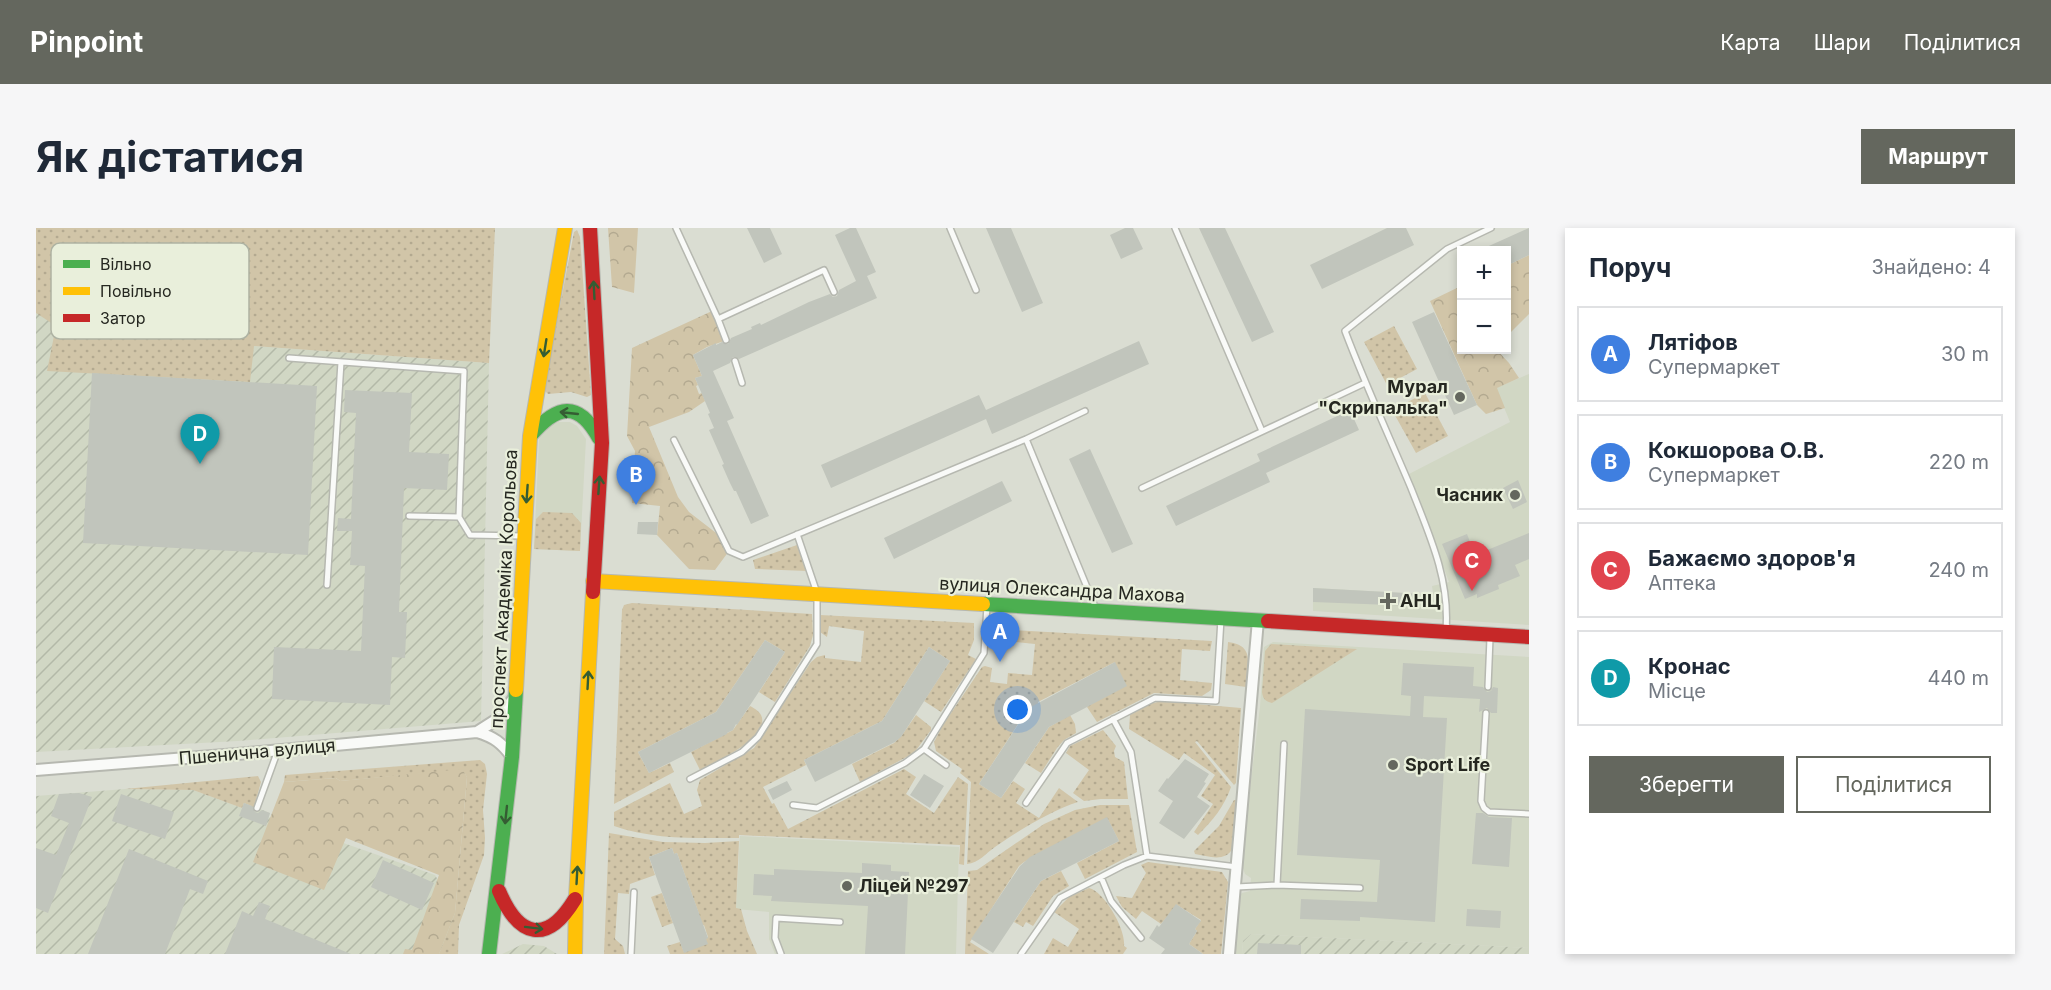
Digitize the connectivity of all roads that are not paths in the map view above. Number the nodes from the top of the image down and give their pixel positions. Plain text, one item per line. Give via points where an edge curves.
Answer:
1 (565, 228) edge
2 (590, 228) edge
3 (676, 228) edge
4 (950, 228) edge
5 (1175, 228) edge
6 (1491, 228) edge
7 (976, 290) dead end
8 (834, 292) dead end
9 (718, 319) junction
10 (726, 340) dead end
11 (289, 358) dead end
12 (735, 361) dead end
13 (341, 362) junction
14 (742, 383) dead end
15 (1365, 383) junction
16 (1085, 411) dead end
17 (1262, 431) junction
18 (530, 436) junction
19 (1026, 439) junction
20 (674, 440) dead end
21 (602, 444) junction
22 (1142, 488) dead end
23 (409, 516) dead end
24 (459, 517) junction
25 (797, 534) junction
26 (524, 536) junction
27 (593, 581) junction
28 (327, 585) dead end
29 (817, 593) junction
30 (987, 605) junction
31 (1097, 610) junction
32 (1221, 618) junction
33 (1258, 620) junction
34 (1446, 631) junction
35 (1490, 634) junction
36 (1529, 637) edge
37 (1488, 687) dead end
38 (516, 693) junction
39 (1486, 713) dead end
40 (1113, 719) junction
41 (477, 732) junction
42 (1284, 744) dead end
43 (924, 749) junction
44 (278, 750) junction
45 (512, 757) junction
46 (946, 765) dead end
47 (36, 770) edge
48 (690, 779) dead end
49 (1026, 803) dead end
50 (793, 805) dead end
51 (257, 808) dead end
52 (1529, 814) edge
53 (1147, 856) junction
54 (1237, 867) junction
55 (1101, 878) junction
56 (1276, 885) junction
57 (1236, 887) junction
58 (498, 888) junction
59 (1359, 888) dead end
60 (634, 892) dead end
61 (576, 898) junction
62 (840, 922) dead end
63 (1141, 938) dead end
64 (489, 954) edge
65 (575, 954) edge
66 (630, 954) edge
67 (781, 954) edge
68 (1021, 954) edge
69 (1229, 954) edge

1 -> 18 main road, проспект Академіка Корольова
21 -> 2 main road
3 - 9 lane
4 - 7 lane
5 - 17 lane
6 - 15 lane via 1447,249 1345,331
8 - 9 lane via 824,270
9 - 10 lane
11 - 13 lane
12 - 14 lane
13 - 24 lane via 464,371
13 - 28 lane
15 - 17 lane
15 - 34 lane via 1435,549 1446,594
16 - 19 lane
17 - 22 lane
21 -> 18 main road via 588,419 568,411 548,416
18 -> 26 main road, проспект Академіка Корольова
19 - 25 lane
19 - 31 lane
20 - 25 lane via 729,551 743,557
27 -> 21 main road
23 - 24 lane
24 - 26 lane via 470,535
25 - 29 lane
26 - 38 main road, проспект Академіка Корольова
27 - 29 main road, вулиця Олександра Махова
61 -> 27 main road
29 - 30 main road, вулиця Олександра Махова
29 - 48 lane via 817,644 758,737 742,752
30 - 31 main road, вулиця Олександра Махова
30 - 43 lane via 984,653
31 - 32 main road, вулиця Олександра Махова
32 - 33 main road, вулиця Олександра Махова
32 - 40 lane via 1216,701 1161,697
33 - 34 main road, вулиця Олександра Махова
33 - 54 street
34 - 35 main road, вулиця Олександра Махова
35 - 36 main road, вулиця Олександра Махова
35 - 37 lane
38 - 41 street via 499,718
38 - 45 main road, проспект Академіка Корольова
39 - 52 lane via 1481,801 1490,812
40 - 49 lane via 1067,743
40 - 53 lane via 1131,752
41 - 44 street, Пшенична вулиця
41 - 45 street via 492,736
42 - 56 lane
43 - 46 lane
43 - 50 lane via 905,763 817,808
44 - 47 street, Пшенична вулиця
44 - 51 lane
45 -> 58 main road, проспект Академіка Корольова
53 - 54 lane
53 - 55 lane
54 - 57 street
55 - 63 lane via 1111,901
55 - 68 lane via 1060,898
56 - 57 lane
56 - 59 lane
57 - 69 street
58 -> 61 main road via 512,917 531,930 559,923
58 - 64 main road, проспект Академіка Корольова
60 - 66 lane
61 - 65 main road
62 - 67 lane via 776,918 775,938

